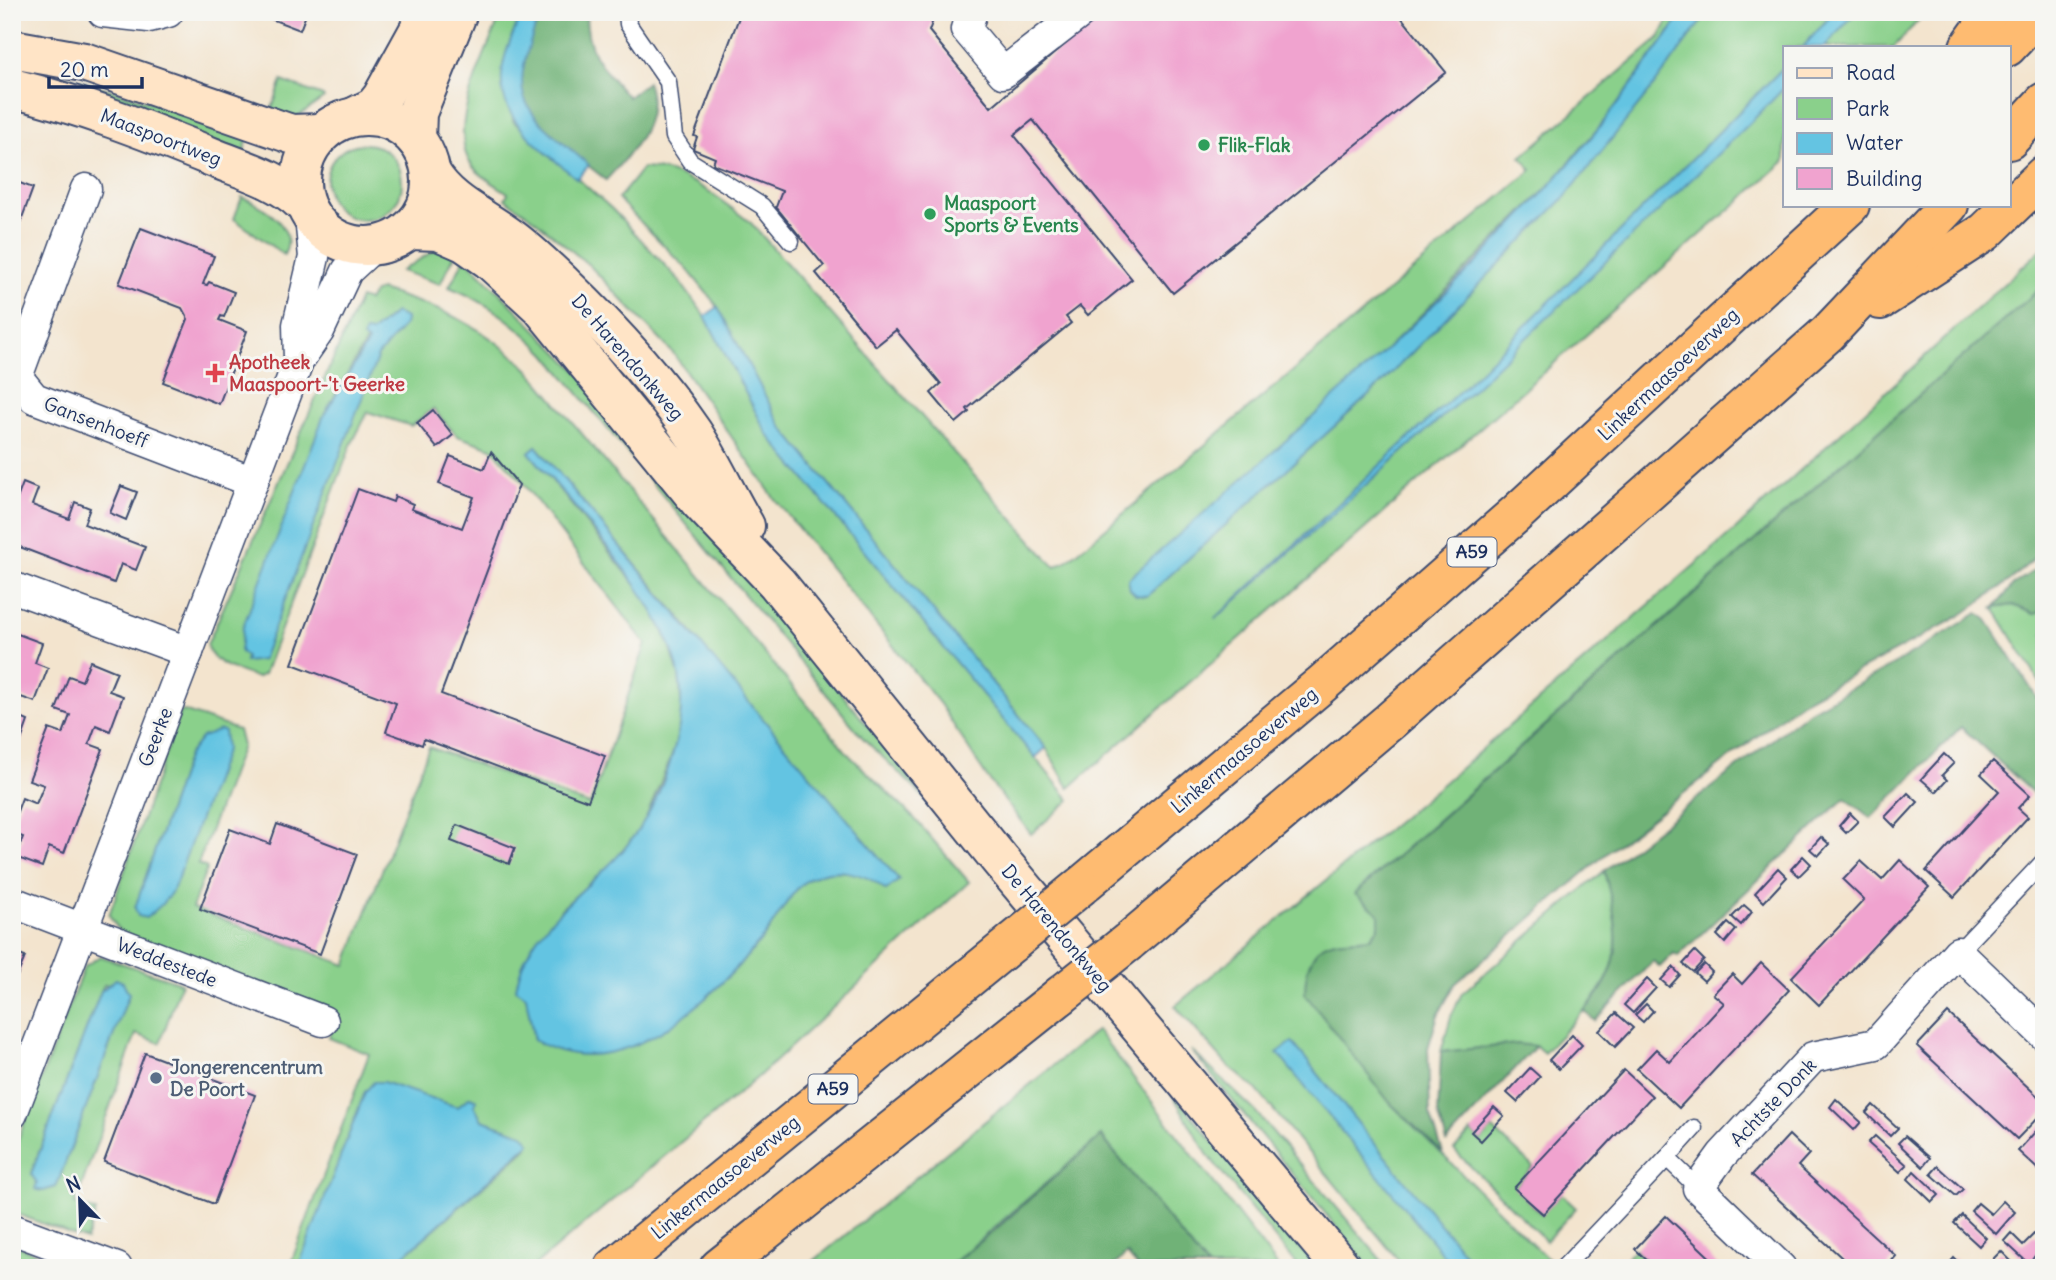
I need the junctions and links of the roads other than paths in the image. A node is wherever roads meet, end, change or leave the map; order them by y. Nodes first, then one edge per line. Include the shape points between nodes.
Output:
1 (103, 12) edge
2 (168, 12) edge
3 (429, 12) edge
4 (458, 12) edge
5 (627, 12) edge
6 (972, 12) edge
7 (1082, 12) edge
8 (1994, 12) edge
9 (2040, 12) edge
10 (1970, 46) edge
11 (2008, 46) edge
12 (12, 49) edge
13 (12, 88) edge
14 (2044, 102) edge
15 (356, 116) junction
16 (321, 132) junction
17 (416, 139) junction
18 (2010, 139) edge
19 (431, 173) junction
20 (2044, 175) edge
21 (86, 189) dead end
22 (1849, 206) edge
23 (1948, 206) edge
24 (307, 210) junction
25 (410, 230) junction
26 (790, 241) dead end
27 (374, 246) junction
28 (1828, 333) junction
29 (299, 360) junction
30 (253, 482) junction
31 (777, 583) junction
32 (12, 587) edge
33 (188, 652) junction
34 (2044, 861) edge
35 (12, 902) edge
36 (82, 930) junction
37 (1958, 952) junction
38 (323, 1021) dead end
39 (2044, 1035) edge
40 (12, 1114) edge
41 (1694, 1128) dead end
42 (1667, 1158) junction
43 (1698, 1188) junction
44 (12, 1229) edge
45 (117, 1268) edge
46 (614, 1268) edge
47 (719, 1268) edge
48 (1342, 1268) edge
49 (1563, 1268) edge
50 (1781, 1268) edge

1 - 2 street via 149,17
3 - 15 main road via 383,97
4 - 17 main road via 417,113
5 - 26 lane via 628,24 668,82 674,137 690,161 762,206
6 - 7 street via 967,29 1003,73
8 - 10 highway
9 - 11 highway
12 - 16 main road via 84,62 291,134
13 - 24 main road, Maaspoortweg via 141,128 275,182
14 - 18 highway
15 - 16 main road
15 - 17 main road via 390,120
16 - 24 main road via 302,163 300,184
17 - 19 main road
19 - 25 main road via 427,206
19 - 31 main road, De Harendonkweg via 440,189 509,236 547,269 645,373 693,434
20 - 28 highway via 1985,232
21 - 30 street, Gansenhoeff via 17,377 34,398
22 - 46 highway, Linkermaasoeverweg / A59, bridge via 1518,512 1323,683
23 - 28 highway
24 - 27 main road via 334,239 353,246
24 - 29 street, Geerke via 314,257 298,325
25 - 27 main road
25 - 31 main road, De Harendonkweg via 439,231 464,242 541,307 700,502
27 - 29 street, Geerke via 346,271 320,331
28 - 47 highway, bridge via 1390,721 1128,942
29 - 30 street, Geerke
30 - 33 street, Geerke
31 - 48 main road, De Harendonkweg via 1000,860
32 - 33 street
33 - 36 street, Geerke
34 - 37 lane
35 - 36 street, Weddestede
36 - 38 street, Weddestede
36 - 40 street, Geerke
37 - 39 street
37 - 43 street, Achtste Donk via 1876,1044 1813,1057 1722,1155
41 - 42 lane
42 - 43 lane
42 - 49 lane
43 - 50 street
44 - 45 street

